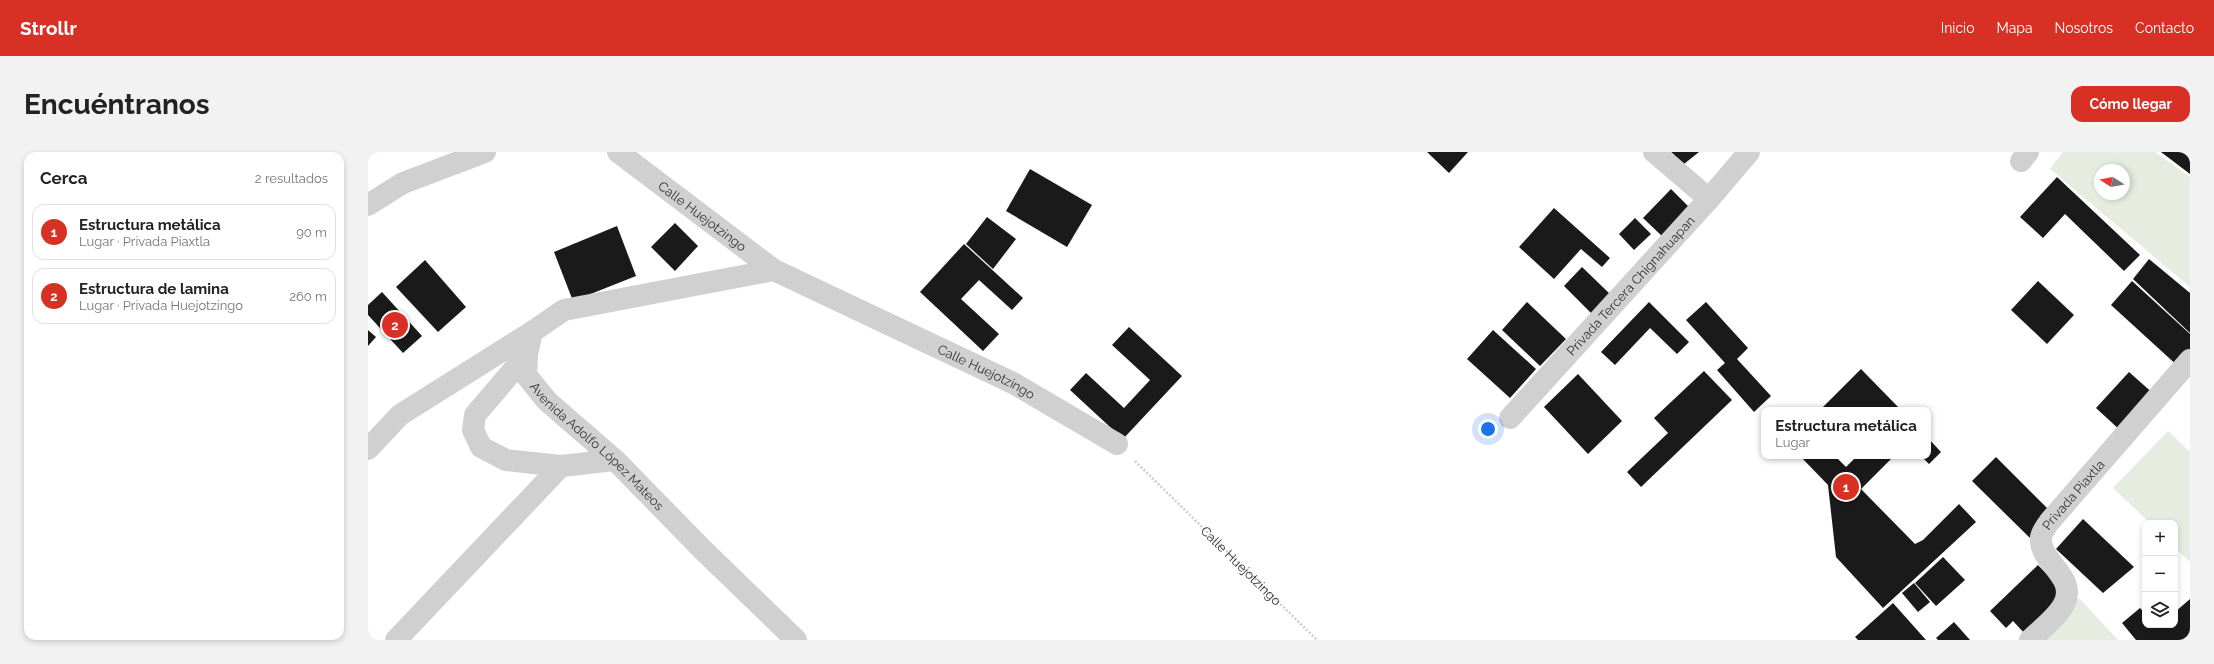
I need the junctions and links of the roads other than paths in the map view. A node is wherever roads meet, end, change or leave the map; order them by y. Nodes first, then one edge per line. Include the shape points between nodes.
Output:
1 (485, 152) edge
2 (618, 152) edge
3 (1654, 152) edge
4 (1749, 152) edge
5 (1709, 199) junction
6 (368, 205) edge
7 (774, 270) junction
8 (532, 332) junction
9 (527, 354) junction
10 (2190, 360) edge
11 (1510, 418) dead end
12 (1117, 444) road end
13 (368, 449) edge
14 (615, 460) junction
15 (561, 466) junction
16 (396, 640) edge
17 (796, 640) edge
18 (2030, 640) edge

1 - 6 street via 403,183
2 - 7 street, Calle Huejotzingo
3 - 5 street
4 - 5 street, Privada Tercera Chignahuapan
5 - 11 street, Privada Tercera Chignahuapan
7 - 8 street via 564,310
7 - 12 street, Calle Huejotzingo via 1013,383
8 - 9 street, Avenida Adolfo López Mateos
8 - 13 street via 400,415
9 - 14 street, Avenida Adolfo López Mateos via 526,375 547,401
9 - 15 street via 476,415 473,430 481,447 506,460
10 - 18 street, Privada Piaxtla via 2050,521 2041,535 2041,547 2066,582 2067,593 2064,603 2054,617
14 - 15 street
14 - 17 street, Avenida Adolfo López Mateos
15 - 16 street

